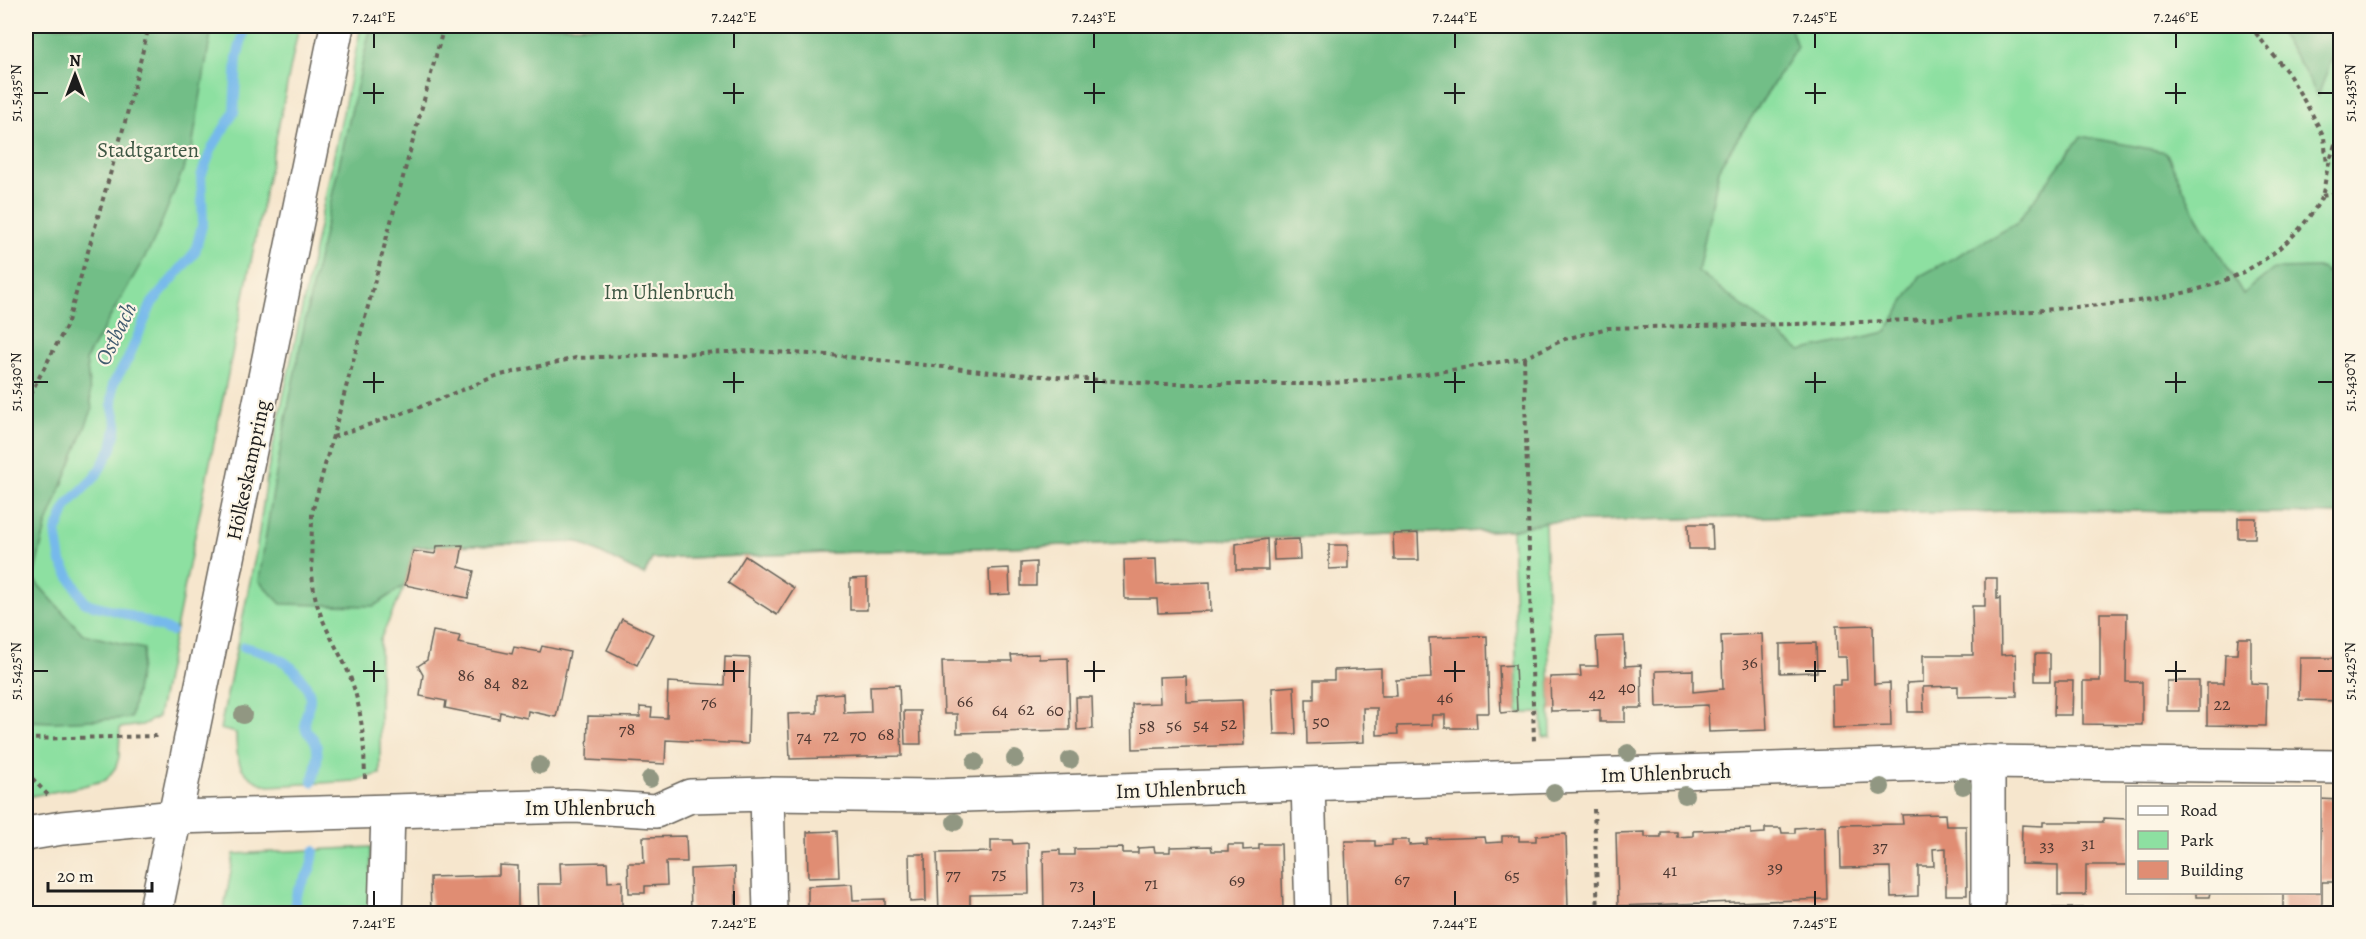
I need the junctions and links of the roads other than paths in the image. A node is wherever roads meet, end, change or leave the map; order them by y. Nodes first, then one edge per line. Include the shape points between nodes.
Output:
1 (338, 26) edge
2 (1988, 762) junction
3 (2340, 767) edge
4 (1308, 785) junction
5 (767, 794) junction
6 (377, 812) junction
7 (176, 817) junction
8 (26, 834) edge
9 (155, 914) edge
10 (385, 914) edge
11 (770, 914) edge
12 (1312, 914) edge
13 (1988, 914) edge

1 - 7 street, Hölkeskampring
2 - 3 street, Im Uhlenbruch
2 - 4 street, Im Uhlenbruch
2 - 13 street
4 - 5 street, Im Uhlenbruch via 933,796
4 - 12 street
5 - 6 street, Im Uhlenbruch via 690,796 656,811 575,806
5 - 11 street
6 - 7 street, Im Uhlenbruch
6 - 10 street
7 - 8 street, Im Uhlenbruch
7 - 9 street, Hölkeskampring

